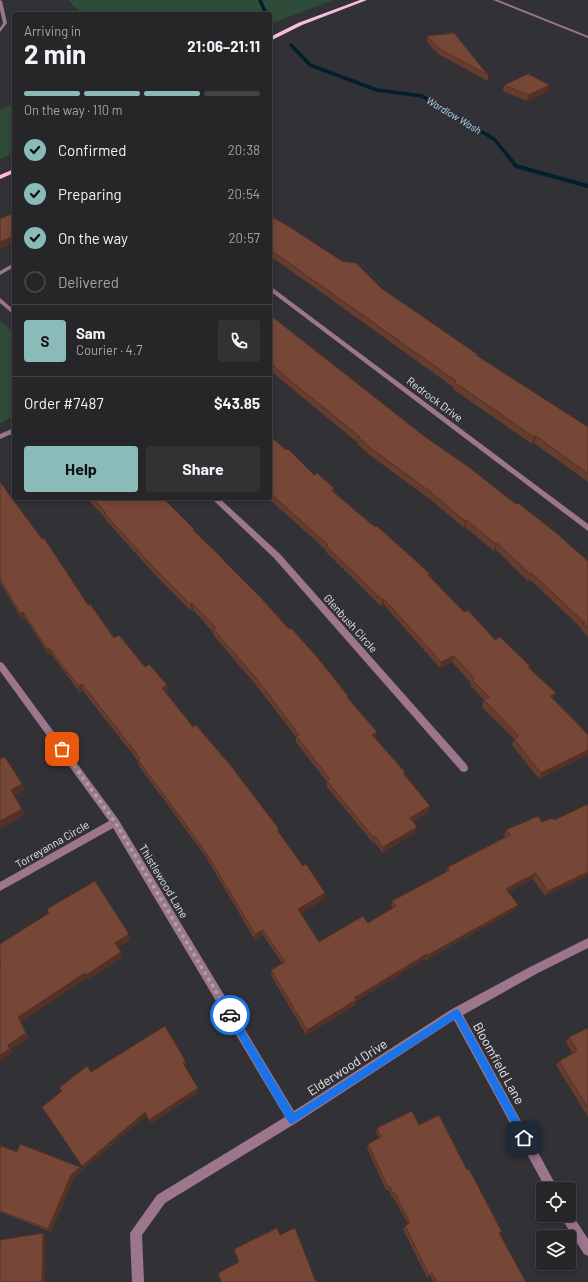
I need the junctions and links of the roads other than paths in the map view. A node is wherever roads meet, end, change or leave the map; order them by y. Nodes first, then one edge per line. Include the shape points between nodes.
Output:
1 (365, 0) edge
2 (495, 0) edge
3 (0, 1) edge
4 (0, 31) edge
5 (588, 37) edge
6 (272, 38) edge
7 (12, 172) edge
8 (0, 177) edge
9 (12, 266) edge
10 (0, 273) edge
11 (272, 290) edge
12 (0, 300) edge
13 (12, 311) edge
14 (12, 431) edge
15 (0, 437) edge
16 (217, 500) edge
17 (588, 528) edge
18 (0, 664) edge
19 (464, 768) dead end
20 (115, 822) junction
21 (0, 887) edge
22 (588, 943) edge
23 (456, 1013) junction
24 (292, 1119) junction
25 (548, 1182) edge
26 (570, 1222) edge
27 (588, 1250) edge
28 (138, 1282) edge

1 - 6 main road via 300,24
2 - 5 street
3 - 4 street via 5,23
7 - 8 main road
9 - 10 street
11 - 17 street, Redrock Drive
12 - 13 street
14 - 15 street
16 - 19 street, Glenbush Circle via 277,556
18 - 20 street, Thistlewood Lane
20 - 21 street, Torreyanna Circle
20 - 24 street, Thistlewood Lane
22 - 23 street, Elderwood Drive
23 - 24 street, Elderwood Drive
23 - 25 street, Bloomfield Lane
24 - 28 street, Elderwood Drive via 160,1199 136,1233
26 - 27 street

